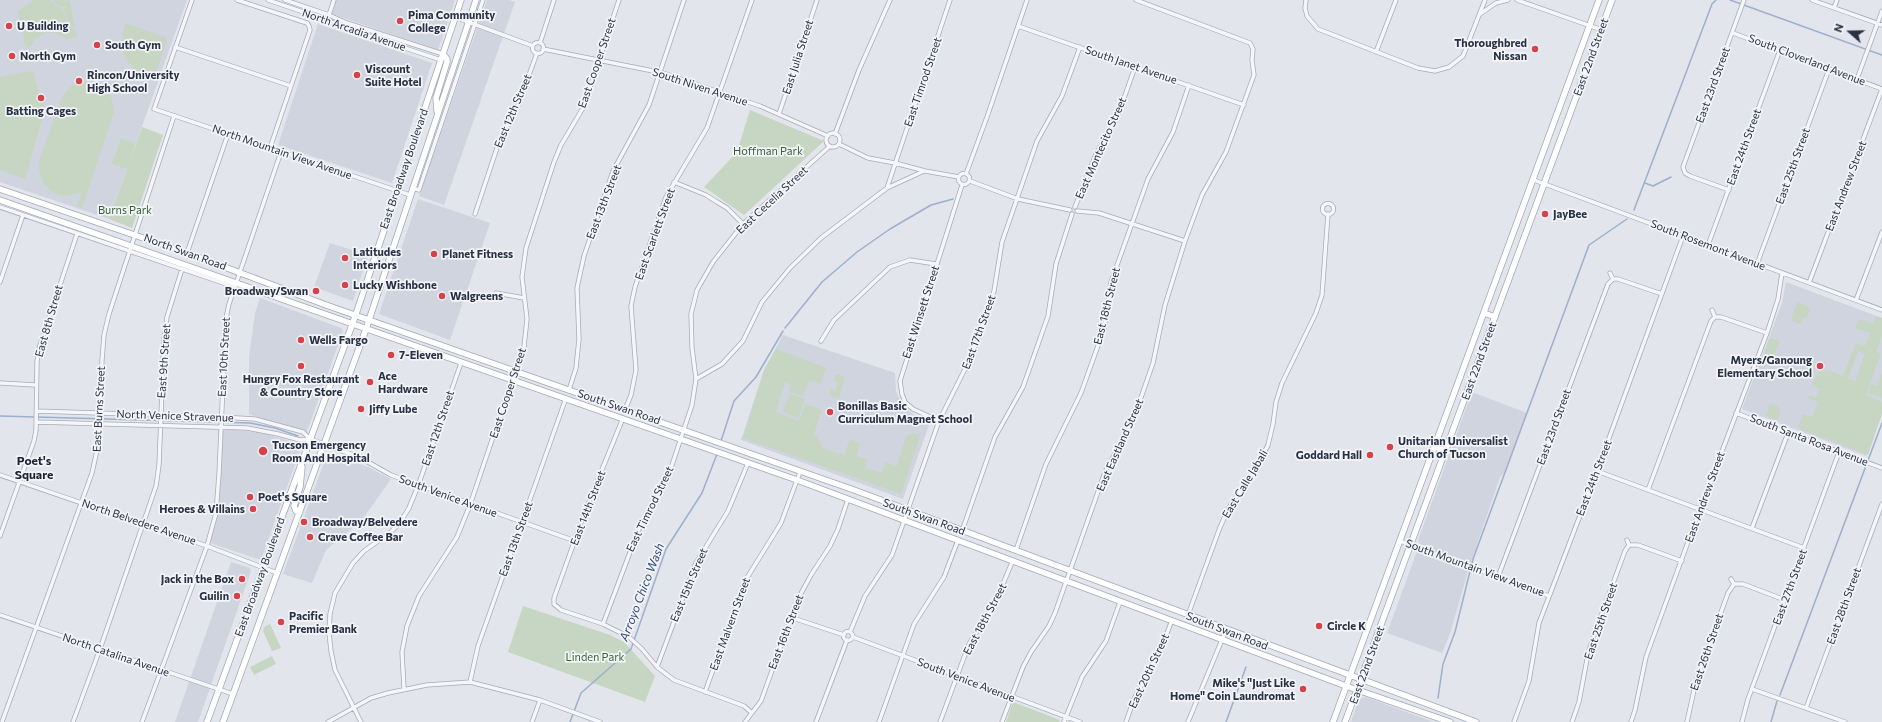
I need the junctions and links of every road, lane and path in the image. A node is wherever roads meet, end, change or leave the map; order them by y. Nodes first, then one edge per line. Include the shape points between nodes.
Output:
1 (192, 0) edge
2 (237, 0) edge
3 (268, 0) edge
4 (284, 0) edge
5 (334, 0) edge
6 (461, 0) edge
7 (476, 0) edge
8 (483, 0) edge
9 (554, 0) edge
10 (619, 0) edge
11 (684, 0) edge
12 (752, 0) edge
13 (817, 0) edge
14 (890, 0) edge
15 (950, 0) edge
16 (1027, 0) edge
17 (1136, 0) edge
18 (1306, 0) edge
19 (1396, 0) edge
20 (1485, 0) edge
21 (1508, 0) edge
22 (1517, 0) edge
23 (1599, 0) edge
24 (1612, 0) edge
25 (1744, 0) edge
26 (1812, 0) edge
27 (1837, 0) edge
28 (282, 5) junction
29 (1834, 8) junction
30 (1882, 11) edge
31 (329, 15) junction
32 (1479, 15) junction
33 (455, 17) junction
34 (327, 20) junction
35 (468, 22) junction
36 (1878, 23) junction
37 (475, 24) junction
38 (1882, 25) edge
39 (1018, 26) junction
40 (1590, 26) junction
41 (1602, 30) junction
42 (1733, 32) junction
43 (401, 41) junction
44 (540, 43) junction
45 (1257, 44) dead end
46 (399, 46) junction
47 (533, 46) junction
48 (175, 47) junction
49 (1080, 47) junction
50 (1253, 47) junction
51 (543, 49) junction
52 (1780, 50) junction
53 (1376, 52) junction
54 (537, 53) junction
55 (442, 57) junction
56 (599, 59) junction
57 (1136, 67) junction
58 (1829, 69) junction
59 (660, 72) junction
60 (1857, 79) junction
61 (1189, 85) junction
62 (291, 86) junction
63 (1882, 89) edge
64 (720, 93) junction
65 (1244, 105) junction
66 (779, 114) junction
67 (174, 116) junction
68 (437, 116) junction
69 (228, 134) junction
70 (835, 134) junction
71 (828, 136) junction
72 (839, 144) junction
73 (830, 146) junction
74 (270, 148) junction
75 (281, 152) junction
76 (895, 163) junction
77 (1683, 170) junction
78 (925, 171) junction
79 (1678, 173) dead end
80 (966, 174) junction
81 (959, 177) junction
82 (1534, 180) junction
83 (970, 181) junction
84 (674, 182) junction
85 (1545, 184) junction
86 (962, 185) junction
87 (412, 188) junction
88 (887, 188) junction
89 (0, 189) edge
90 (1729, 190) junction
91 (397, 191) junction
92 (410, 195) junction
93 (1018, 199) junction
94 (0, 200) edge
95 (0, 207) edge
96 (1075, 207) junction
97 (1070, 210) junction
98 (1077, 211) junction
99 (475, 214) dead end
100 (1072, 214) junction
101 (1328, 214) dead end
102 (23, 215) junction
103 (1132, 223) junction
104 (743, 224) junction
105 (1882, 232) edge
106 (77, 234) junction
107 (135, 234) junction
108 (1683, 236) junction
109 (1185, 241) junction
110 (131, 245) junction
111 (1708, 245) junction
112 (129, 252) junction
113 (187, 253) junction
114 (936, 264) junction
115 (1757, 264) junction
116 (182, 269) junction
117 (240, 272) junction
118 (1610, 273) dead end
119 (1782, 273) junction
120 (1612, 278) junction
121 (0, 282) edge
122 (1809, 283) junction
123 (235, 285) junction
124 (496, 293) dead end
125 (1662, 294) junction
126 (524, 298) junction
127 (1856, 300) junction
128 (1712, 310) dead end
129 (1882, 310) edge
130 (1484, 313) junction
131 (356, 314) junction
132 (1715, 316) junction
133 (1495, 317) junction
134 (369, 319) junction
135 (352, 324) junction
136 (366, 329) junction
137 (1767, 333) junction
138 (821, 341) dead end
139 (461, 363) junction
140 (515, 372) junction
141 (696, 379) junction
142 (512, 380) junction
143 (0, 383) edge
144 (36, 385) junction
145 (569, 390) junction
146 (566, 398) junction
147 (625, 410) junction
148 (36, 411) junction
149 (100, 413) junction
150 (1736, 413) junction
151 (161, 415) junction
152 (221, 417) junction
153 (623, 418) junction
154 (939, 421) junction
155 (36, 422) junction
156 (99, 425) junction
157 (161, 426) junction
158 (221, 428) junction
159 (685, 430) junction
160 (1788, 433) junction
161 (310, 439) junction
162 (681, 440) junction
163 (324, 444) junction
164 (1435, 447) junction
165 (1446, 451) junction
166 (1839, 452) junction
167 (303, 459) junction
168 (748, 463) junction
169 (1882, 468) edge
170 (1597, 471) junction
171 (800, 472) junction
172 (0, 475) edge
173 (798, 480) junction
174 (20, 481) junction
175 (418, 486) junction
176 (1648, 490) junction
177 (848, 499) junction
178 (83, 502) junction
179 (1882, 504) edge
180 (470, 505) junction
181 (1700, 509) junction
182 (907, 511) junction
183 (299, 513) junction
184 (905, 519) junction
185 (522, 522) junction
186 (143, 525) junction
187 (1752, 528) junction
188 (962, 531) junction
189 (0, 536) edge
190 (958, 540) junction
191 (1627, 540) dead end
192 (575, 541) junction
193 (1400, 541) junction
194 (1412, 545) junction
195 (1629, 545) junction
196 (207, 546) junction
197 (1804, 548) junction
198 (1016, 550) junction
199 (1013, 560) junction
200 (1682, 561) junction
201 (264, 566) junction
202 (1070, 572) junction
203 (277, 573) junction
204 (1498, 577) junction
205 (1731, 579) dead end
206 (1067, 580) junction
207 (1734, 584) junction
208 (1549, 596) junction
209 (1785, 600) junction
210 (1120, 602) junction
211 (0, 615) edge
212 (1188, 616) junction
213 (790, 617) junction
214 (1172, 620) junction
215 (603, 624) junction
216 (37, 628) junction
217 (1226, 630) junction
218 (850, 632) junction
219 (844, 635) junction
220 (852, 638) junction
221 (1222, 639) junction
222 (847, 640) junction
223 (100, 649) junction
224 (903, 656) junction
225 (657, 667) junction
226 (161, 670) junction
227 (957, 676) junction
228 (1350, 676) junction
229 (1361, 680) junction
230 (470, 682) junction
231 (1346, 686) junction
232 (219, 689) junction
233 (404, 689) junction
234 (1752, 689) junction
235 (1357, 690) junction
236 (705, 692) junction
237 (233, 694) junction
238 (1012, 697) junction
239 (540, 700) junction
240 (353, 707) junction
241 (1806, 708) junction
242 (752, 713) junction
243 (1066, 717) junction
244 (1473, 721) edge
245 (2, 722) edge
246 (73, 722) edge
247 (142, 722) edge
248 (207, 722) edge
249 (223, 722) edge
250 (328, 722) edge
251 (361, 722) edge
252 (532, 722) edge
253 (600, 722) edge
254 (745, 722) edge
255 (816, 722) edge
256 (878, 722) edge
257 (940, 722) edge
258 (1002, 722) edge
259 (1064, 722) edge
260 (1080, 722) edge
261 (1126, 722) edge
262 (1188, 722) edge
263 (1333, 722) edge
264 (1345, 722) edge
265 (1450, 722) edge
266 (1514, 722) edge
267 (1572, 722) edge
268 (1631, 722) edge
269 (1687, 722) edge
270 (1742, 722) edge
271 (1845, 722) edge

1 - 48 street
2 - 62 street via 307,23 309,26 310,30
3 - 28 street, North Arcadia Avenue
4 - 28 street
4 - 31 street, North Arcadia Avenue
5 - 31 street
6 - 33 main road, East Broadway Boulevard
7 - 35 main road, East Broadway Boulevard
8 - 37 street, East Broadway Boulevard
9 - 44 street
10 - 56 street, East Cooper Street
11 - 59 street, East 13th Street
12 - 64 street, East Scarlett Street
13 - 66 street, East Julia Street
14 - 70 street via 859,70
15 - 76 street, East Timrod Street
16 - 39 street
17 - 50 street via 1246,41
18 - 53 street via 1307,16 1318,29
19 - 53 street
20 - 32 street
21 - 32 street via 1496,3
22 - 40 street
23 - 40 main road, East 22nd Street
24 - 41 main road, East 22nd Street
25 - 42 street, East 23rd Street
26 - 29 street
27 - 29 street
28 - 34 street, North Arcadia Avenue
29 - 36 street
30 - 36 street
31 - 34 street
31 - 43 street, North Arcadia Avenue
32 - 53 street via 1463,56 1449,67 1435,71 1418,68
33 - 35 street
33 - 55 main road, East Broadway Boulevard
34 - 46 street, North Arcadia Avenue
35 - 37 street
35 - 68 main road, East Broadway Boulevard
36 - 38 street
36 - 60 street
37 - 47 street
37 - 87 street, East Broadway Boulevard via 419,190
39 - 49 street, South Janet Avenue
39 - 80 street
40 - 41 street
40 - 82 main road, East 22nd Street
41 - 85 main road, East 22nd Street
42 - 52 street, South Cloverland Avenue
42 - 77 street, East 23rd Street
43 - 46 street
43 - 55 street, North Arcadia Avenue
44 - 47 street
44 - 51 street
45 - 50 street
46 - 55 street, North Arcadia Avenue
47 - 54 street
48 - 62 street
48 - 67 street, North Mountain View Avenue via 154,109
49 - 57 street, South Janet Avenue
49 - 93 street, East 17th Street via 1062,96 1037,141
50 - 65 street, East Eastland Street via 1254,75
51 - 54 street
51 - 56 street, South Niven Avenue
52 - 58 street, South Cloverland Avenue
52 - 90 street, East 24th Street
54 - 99 street, East 12th Street via 517,108 498,145
55 - 68 main road via 447,59 447,62 436,98
55 - 91 main road, East Broadway Boulevard
56 - 59 street, South Niven Avenue
56 - 126 street, East Cooper Street via 582,108 554,162 526,248 522,277
57 - 61 street, South Janet Avenue
57 - 96 street, East Montecito Street via 1117,118 1096,154
58 - 60 street, South Cloverland Avenue
58 - 115 street, East 25th Street
59 - 64 street, South Niven Avenue
59 - 145 street, East 13th Street via 649,105 611,177 584,256 577,288 579,339 576,368
60 - 63 street, South Cloverland Avenue
61 - 65 street, South Janet Avenue
61 - 103 street, East 18th Street via 1173,132 1148,179
62 - 74 street
63 - 122 street, East Andrew Street
64 - 66 street, South Niven Avenue
64 - 84 street, East Scarlett Street via 707,128
65 - 109 street, East Eastland Street via 1226,152 1202,195
66 - 71 street, South Niven Avenue
67 - 69 street, North Mountain View Avenue
67 - 107 street, East Burns Street
68 - 87 main road, East Broadway Boulevard
69 - 74 street, North Mountain View Avenue
69 - 113 street
70 - 71 street
70 - 72 street via 840,139
71 - 73 street via 827,142
72 - 73 street via 835,147
72 - 76 street via 868,158
73 - 104 street, East Cecelia Street
74 - 75 street, North Mountain View Avenue
75 - 91 street, North Mountain View Avenue
75 - 117 street, East 10th Street
76 - 78 street
76 - 88 street, East Timrod Street
77 - 79 street
77 - 90 street via 1690,176
78 - 81 street
78 - 88 street
80 - 81 street
80 - 83 street
81 - 86 street
82 - 85 street, South Rosemont Avenue
82 - 130 main road, East 22nd Street
83 - 86 street
83 - 93 street
84 - 104 street via 711,198 727,208
84 - 147 street, East Scarlett Street via 666,197 635,287 631,306 636,370
85 - 108 street, South Rosemont Avenue
85 - 133 main road, East 22nd Street
86 - 114 street, East Winsett Street
87 - 92 main road, East Broadway Boulevard
88 - 141 street via 821,238 790,268 762,302 743,341 722,364
89 - 107 main road, North Swan Road
90 - 111 street, East 24th Street
91 - 92 street, North Mountain View Avenue
91 - 131 main road, East Broadway Boulevard
92 - 134 main road, East Broadway Boulevard
93 - 97 street
93 - 154 street, East 17th Street via 1002,242 994,291 972,355
94 - 110 main road, North Swan Road
95 - 102 street, North Swan Road
96 - 97 street
96 - 98 street
97 - 100 street
98 - 100 street
98 - 103 street via 1099,213
100 - 188 street via 1056,264 1048,316 1024,386 995,437
101 - 212 street, East Calle Jabali via 1322,295 1316,313 1282,383 1268,445 1254,472 1228,510
102 - 106 street, North Swan Road
102 - 121 street
103 - 109 street
103 - 198 street, East 18th Street via 1111,282 1104,329 1081,393 1046,464
104 - 141 street, East Cecelia Street via 713,262 697,290 691,314
105 - 127 street
106 - 112 street, North Swan Road
106 - 144 street, East 8th Street via 45,324 37,361
107 - 110 street, East Burns Street
107 - 113 main road, North Swan Road
108 - 111 street, South Rosemont Avenue
108 - 125 street, East 24th Street
109 - 202 street, East Eastland Street via 1165,305 1153,363 1128,430 1105,472
110 - 112 street, East Burns Street
110 - 123 main road, North Swan Road
111 - 115 street, South Rosemont Avenue
112 - 116 street, North Swan Road
112 - 149 street, East Burns Street via 110,308 104,335
113 - 117 main road, North Swan Road
114 - 138 street via 910,260 890,268 834,320
114 - 154 street, East Winsett Street via 900,381 905,402 913,409
115 - 119 street, South Rosemont Avenue
116 - 123 street, North Swan Road
116 - 151 street, East 9th Street via 167,317
117 - 123 street, East 10th Street
117 - 131 main road, North Swan Road
118 - 120 street
119 - 122 street, South Rosemont Avenue
119 - 137 street, East Andrew Street via 1778,298
120 - 125 street
120 - 204 street, East 23rd Street
122 - 127 street, South Rosemont Avenue
123 - 135 main road, North Swan Road
123 - 152 street, East 10th Street via 224,331
124 - 126 street
125 - 170 street, East 24th Street
126 - 140 street, East Cooper Street via 527,319 524,347
127 - 129 street, South Rosemont Avenue
128 - 132 street
130 - 133 main road
130 - 164 main road, East 22nd Street
131 - 134 main road, North Swan Road
131 - 135 main road, East Broadway Boulevard
132 - 137 street
132 - 176 street
133 - 165 main road, East 22nd Street
134 - 136 main road, East Broadway Boulevard
134 - 140 main road, South Swan Road
135 - 136 main road, North Swan Road
135 - 161 main road, East Broadway Boulevard
136 - 139 main road, South Swan Road
136 - 163 main road, East Broadway Boulevard
137 - 150 street, East Andrew Street
139 - 142 main road, South Swan Road
139 - 175 street, East 12th Street
140 - 142 street, East Cooper Street
140 - 145 main road, South Swan Road
141 - 159 street, East Cecelia Street
142 - 146 main road, South Swan Road
142 - 180 street, East Cooper Street
143 - 144 street
144 - 148 street, East 8th Street
145 - 147 main road, South Swan Road
146 - 153 main road, South Swan Road
146 - 185 street, East 13th Street
147 - 159 main road, South Swan Road
148 - 149 street, North Venice Stravenue
148 - 155 street, East 8th Street
149 - 151 street, North Venice Stravenue
149 - 156 street, East Burns Street
150 - 160 street, South Santa Rosa Avenue
150 - 181 street, East Andrew Street
151 - 152 street, North Venice Stravenue
151 - 157 street, East 9th Street
152 - 158 street, East 10th Street
152 - 161 street, North Venice Stravenue via 255,419 285,426 303,432
153 - 162 main road, South Swan Road
153 - 192 street, East 14th Street
154 - 182 street, East 17th Street
155 - 156 street, North Venice Stravenue
155 - 174 street, East 8th Street via 34,441
156 - 157 street, North Venice Stravenue
156 - 178 street, East Burns Street via 96,457
157 - 158 street, North Venice Stravenue
157 - 186 street, East 9th Street via 156,486
158 - 161 street, North Venice Stravenue via 259,429 300,440
158 - 196 street, East 10th Street via 217,504
159 - 162 street, East Cecelia Street
159 - 171 main road, South Swan Road
160 - 166 street, South Santa Rosa Avenue
160 - 187 street
161 - 163 street, North Venice Stravenue
161 - 167 main road, East Broadway Boulevard
162 - 168 main road, South Swan Road
162 - 215 street, East Timrod Street via 668,477 633,542
163 - 175 street, South Venice Avenue via 359,457 391,475
163 - 183 main road, East Broadway Boulevard
164 - 165 main road
164 - 193 main road, East 22nd Street
165 - 194 main road, East 22nd Street
166 - 169 street, South Santa Rosa Avenue
166 - 197 street, East 27th Street
167 - 183 main road via 300,487 294,506
167 - 201 main road, East Broadway Boulevard
168 - 173 main road, South Swan Road
168 - 225 street, East 15th Street via 728,511 696,563
170 - 176 street
170 - 208 street, East 24th Street
171 - 173 street, East Malvern Street
171 - 182 main road, South Swan Road
172 - 174 street, North Belvedere Avenue
173 - 177 main road, South Swan Road
173 - 236 street, East Malvern Street via 781,524 745,581
174 - 178 street, North Belvedere Avenue
174 - 189 street, East 8th Street
175 - 180 street, South Venice Avenue
175 - 240 street, East 12th Street via 401,521 391,532 364,551 353,563 335,593 329,633 336,670
176 - 181 street
177 - 184 main road, South Swan Road
177 - 213 street, East 16th Street via 830,546 806,583
178 - 186 street, North Belvedere Avenue
178 - 216 street, East Burns Street
179 - 241 street, East 28th Street
180 - 185 street, South Venice Avenue
180 - 233 street, East Cooper Street via 457,537 428,580 411,613 402,652
181 - 187 street
181 - 200 street, East Andrew Street
182 - 184 street, East 17th Street
182 - 188 main road, South Swan Road
183 - 203 main road, East Broadway Boulevard
184 - 190 main road, South Swan Road
184 - 218 street, East 17th Street via 892,555 865,596
185 - 192 street, South Venice Avenue
185 - 230 street, East 13th Street via 478,646
186 - 196 street, North Belvedere Avenue
186 - 223 street, East 9th Street
187 - 197 street
188 - 198 main road, South Swan Road
190 - 199 main road, South Swan Road
190 - 224 street via 944,577 914,624
191 - 195 street
192 - 215 street, East 14th Street via 553,601 556,608
193 - 194 street, South Mountain View Avenue
193 - 228 main road, East 22nd Street
194 - 204 street, South Mountain View Avenue
194 - 229 main road, East 22nd Street
195 - 200 street via 1638,545
195 - 267 street, East 25th Street via 1594,635
196 - 201 street, North Belvedere Avenue
196 - 226 street, East 10th Street
197 - 209 street, East 27th Street
198 - 202 main road, South Swan Road
199 - 206 main road, South Swan Road
199 - 227 street, East 18th Street via 995,604 969,644
200 - 268 street, East Andrew Street via 1646,656
201 - 203 street, North Belvedere Avenue
201 - 232 main road, East Broadway Boulevard
202 - 206 street, East Eastland Street
202 - 212 main road, South Swan Road
203 - 237 main road, East Broadway Boulevard
204 - 208 street, South Mountain View Avenue
205 - 207 street
206 - 210 main road, South Swan Road
206 - 238 street, East Eastland Street via 1049,626 1025,662
207 - 209 street via 1743,584
207 - 269 street, East 26th Street via 1728,593 1696,681
208 - 266 street, East 24th Street via 1535,640 1529,681
209 - 234 street, East 27th Street
210 - 214 main road, South Swan Road
210 - 243 street via 1106,641 1082,677
211 - 216 street, North Catalina Avenue
212 - 217 main road, South Swan Road
213 - 219 street
213 - 242 street, East 16th Street via 763,696
214 - 221 main road, South Swan Road
214 - 261 street, East 20th Street via 1160,652 1134,699
215 - 225 street via 629,637
216 - 223 street, North Catalina Avenue
216 - 245 street, East Burns Street
217 - 221 street
217 - 228 main road, South Swan Road
218 - 219 street
218 - 220 street
219 - 222 street
220 - 222 street
220 - 224 street, South Venice Avenue
221 - 231 main road, South Swan Road
221 - 262 street
222 - 255 street
223 - 226 street, North Catalina Avenue
223 - 246 street, East 9th Street
224 - 227 street, South Venice Avenue
224 - 256 street
225 - 236 street via 674,680
226 - 232 street, North Catalina Avenue
226 - 247 street, East 10th Street
227 - 238 street, South Venice Avenue
227 - 257 street, East 18th Street
228 - 229 main road, South Swan Road
228 - 231 main road, East 22nd Street
229 - 235 main road, East 22nd Street
229 - 244 main road, South Swan Road
230 - 233 street
230 - 239 street
231 - 235 main road, South Swan Road
231 - 263 main road, East 22nd Street
232 - 237 street, North Catalina Avenue
232 - 248 main road, East Broadway Boulevard
233 - 240 street via 371,698
234 - 241 street
234 - 270 street, East 27th Street
235 - 264 main road, East 22nd Street
235 - 265 main road, South Swan Road
236 - 242 street via 744,706
237 - 249 main road, East Broadway Boulevard
238 - 243 street, South Venice Avenue
238 - 258 street, East Eastland Street
239 - 252 street
239 - 253 street
240 - 250 street
240 - 251 street, East 12th Street
241 - 271 street
242 - 254 street, East 16th Street
243 - 259 street
243 - 260 street, South Venice Avenue

